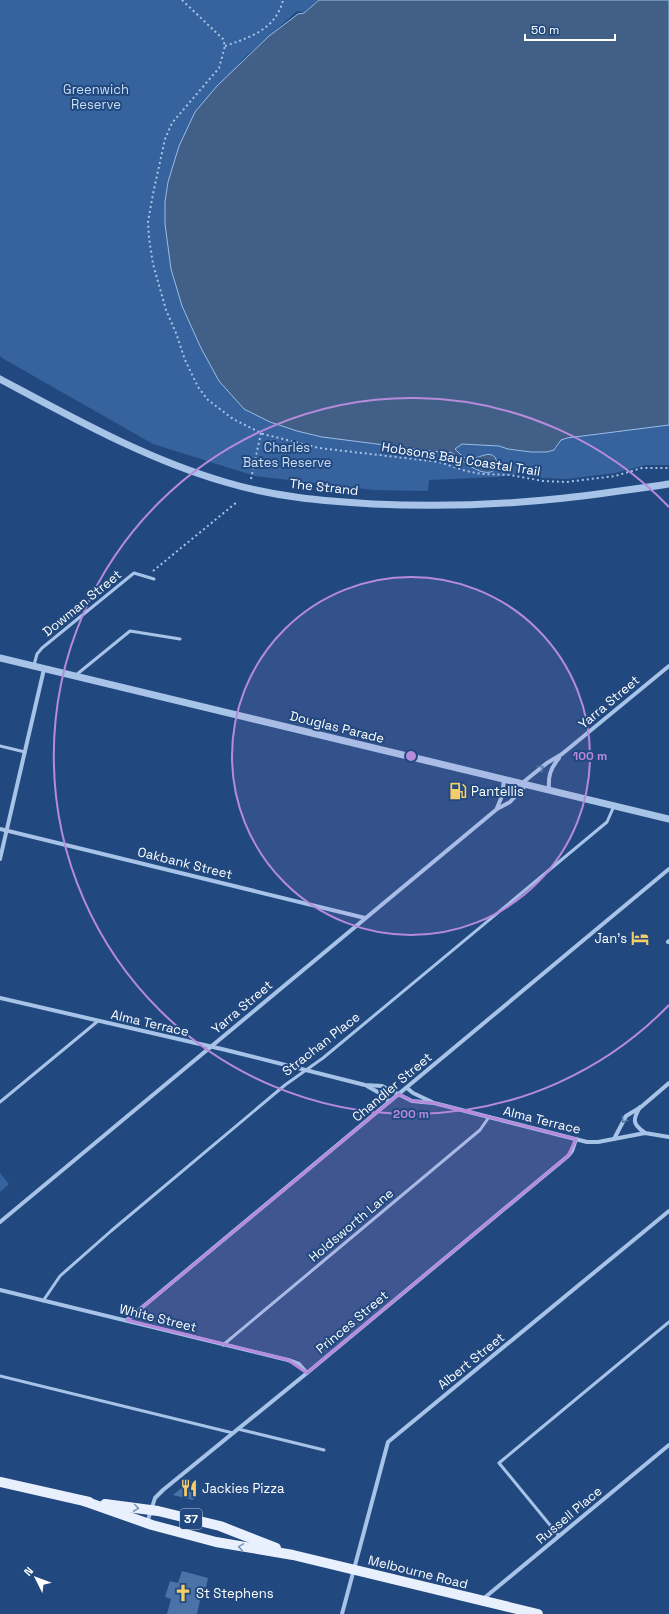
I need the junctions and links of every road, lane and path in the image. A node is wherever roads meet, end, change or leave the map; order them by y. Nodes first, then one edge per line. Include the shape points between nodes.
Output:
1 (182, 0) edge
2 (283, 0) edge
3 (225, 46) junction
4 (0, 379) edge
5 (262, 433) junction
6 (669, 468) edge
7 (251, 479) dead end
8 (669, 484) edge
9 (237, 502) dead end
10 (146, 577) junction
11 (154, 579) dead end
12 (180, 639) dead end
13 (0, 658) edge
14 (33, 666) junction
15 (669, 666) edge
16 (44, 669) junction
17 (75, 676) junction
18 (0, 746) edge
19 (25, 752) junction
20 (562, 754) junction
21 (504, 780) junction
22 (524, 784) junction
23 (549, 791) junction
24 (614, 806) junction
25 (497, 809) junction
26 (669, 820) edge
27 (0, 829) edge
28 (7, 831) junction
29 (0, 859) edge
30 (669, 869) edge
31 (365, 918) junction
32 (0, 998) edge
33 (98, 1021) junction
34 (210, 1047) junction
35 (306, 1070) junction
36 (669, 1083) edge
37 (365, 1085) junction
38 (407, 1088) junction
39 (399, 1094) junction
40 (0, 1102) edge
41 (389, 1102) junction
42 (434, 1103) junction
43 (641, 1107) junction
44 (489, 1117) junction
45 (646, 1133) junction
46 (669, 1137) edge
47 (576, 1139) junction
48 (614, 1139) junction
49 (669, 1211) edge
50 (0, 1222) edge
51 (0, 1290) edge
52 (43, 1301) junction
53 (126, 1320) junction
54 (669, 1322) edge
55 (223, 1345) junction
56 (307, 1373) junction
57 (0, 1376) edge
58 (238, 1429) junction
59 (233, 1433) junction
60 (669, 1445) edge
61 (324, 1450) dead end
62 (0, 1482) edge
63 (84, 1501) junction
64 (151, 1510) junction
65 (147, 1523) junction
66 (559, 1536) junction
67 (293, 1555) junction
68 (353, 1570) junction
69 (481, 1601) junction
70 (342, 1614) edge
71 (538, 1614) edge

1 - 3 path via 223,39
2 - 3 path via 280,11 268,26 252,37
3 - 5 path, Hobsons Bay Coastal Trail via 219,68 172,123 165,139 148,222 149,238 164,303 198,387 208,400 233,418
4 - 8 street, The Strand via 135,448 176,466 225,482 300,499 448,506 564,498
5 - 6 path, Hobsons Bay Coastal Trail via 319,448 428,460 474,473 510,475 543,481 566,482 615,476 642,468
5 - 7 path
9 - 10 path
10 - 11 lane, Dowman Street
10 - 14 lane, Dowman Street via 134,573 42,648
12 - 17 lane via 130,631
13 - 14 street, Douglas Parade
14 - 16 street, Douglas Parade
15 - 20 street, Yarra Street
16 - 17 street, Douglas Parade
16 - 19 street
17 - 21 street, Douglas Parade
18 - 19 lane
19 - 28 street
22 -> 20 street, Yarra Street
20 - 23 street, Yarra Street via 550,771
21 - 22 street, Douglas Parade
21 - 25 street
22 - 23 street, Douglas Parade
22 - 25 street, Yarra Street via 510,802
23 - 24 street, Douglas Parade
24 - 26 street, Douglas Parade
24 - 35 lane, Strachan Place via 607,822
25 - 31 street, Yarra Street
27 - 28 street, Oakbank Street
28 - 29 street
28 - 31 street, Oakbank Street
30 - 38 street, Chandler Street
31 - 34 street, Yarra Street
32 - 33 street, Alma Terrace
33 - 34 street, Alma Terrace
33 - 40 lane
34 - 35 street, Alma Terrace
34 - 50 street, Yarra Street
35 - 37 street, Alma Terrace
35 - 52 lane, Strachan Place via 249,1115 60,1276
36 - 43 street
37 - 39 street, Alma Terrace via 382,1086
37 - 41 street, Alma Terrace via 383,1095
38 - 39 street, Chandler Street
38 - 42 street, Alma Terrace
39 - 41 street, Chandler Street
39 - 42 street, Alma Terrace via 412,1101
41 - 53 street, Chandler Street
42 - 44 street, Alma Terrace
43 - 45 street via 634,1121
43 -> 48 street via 625,1118
44 - 47 street, Alma Terrace
44 - 55 lane, Holdsworth Lane via 480,1130
45 - 46 street
45 - 48 street, Alma Terrace
47 - 48 street, Alma Terrace via 595,1142
47 - 56 street, Princes Street via 568,1156
49 - 68 street, Albert Street via 388,1442
51 - 52 street, White Street
52 - 53 street, White Street
53 - 55 street, White Street
54 - 66 lane via 499,1463
55 - 56 street, White Street via 288,1360 299,1364
56 - 58 street, Princes Street
57 - 59 lane
58 - 59 street, Princes Street
58 - 61 lane
59 - 64 street, Princes Street via 157,1495
60 - 66 street, Russell Place
62 - 63 main road, Melbourne Road / 37
63 -> 64 main road, Melbourne Road / 37
63 - 65 main road, Melbourne Road / 37
64 - 65 street, Princes Street
64 - 67 main road, Melbourne Road / 37 via 225,1528
67 -> 65 main road, Melbourne Road / 37 via 225,1544
66 - 69 street, Russell Place
67 - 68 main road, Melbourne Road / 37
68 - 69 main road, Melbourne Road / 37
68 - 70 street, Albert Street
69 - 71 main road, Melbourne Road / 37

